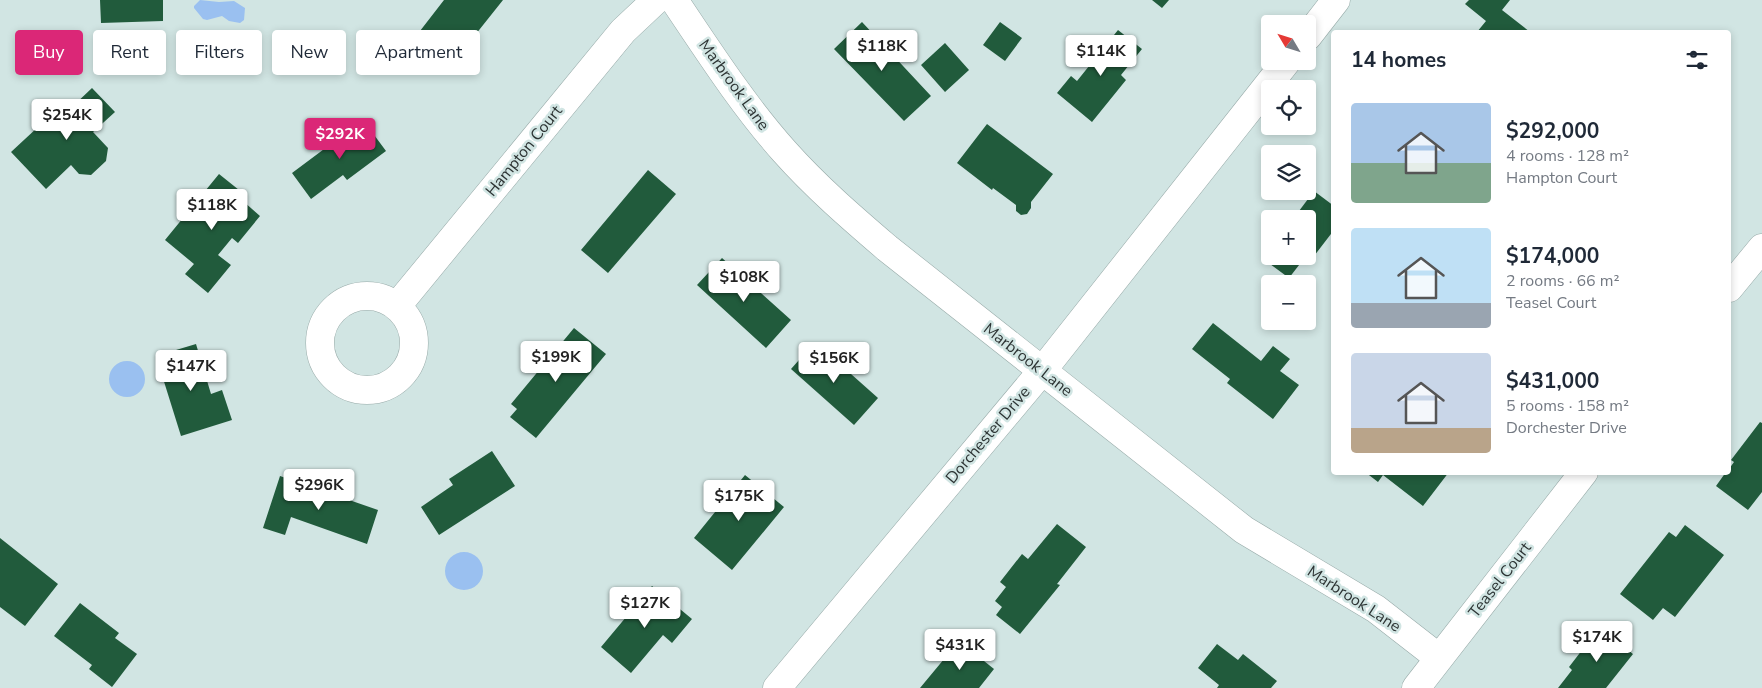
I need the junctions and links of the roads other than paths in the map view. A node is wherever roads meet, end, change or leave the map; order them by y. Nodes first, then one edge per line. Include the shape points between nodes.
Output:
1 (656, 0) edge
2 (674, 0) edge
3 (1336, 0) edge
4 (1316, 26) edge
5 (1280, 70) edge
6 (1762, 248) edge
7 (1731, 286) edge
8 (397, 306) dead end
9 (1042, 370) junction
10 (1582, 475) edge
11 (1439, 658) junction
12 (777, 688) edge
13 (1416, 688) edge

1 - 8 street, Hampton Court via 618,37
2 - 9 street, Marbrook Lane via 740,97 784,151 834,202
3 - 4 street
5 - 9 street, Dorchester Drive
6 - 7 street
9 - 11 street, Marbrook Lane via 1244,530 1376,609
9 - 12 street, Dorchester Drive
10 - 11 street, Teasel Court
11 - 13 street, Teasel Court

